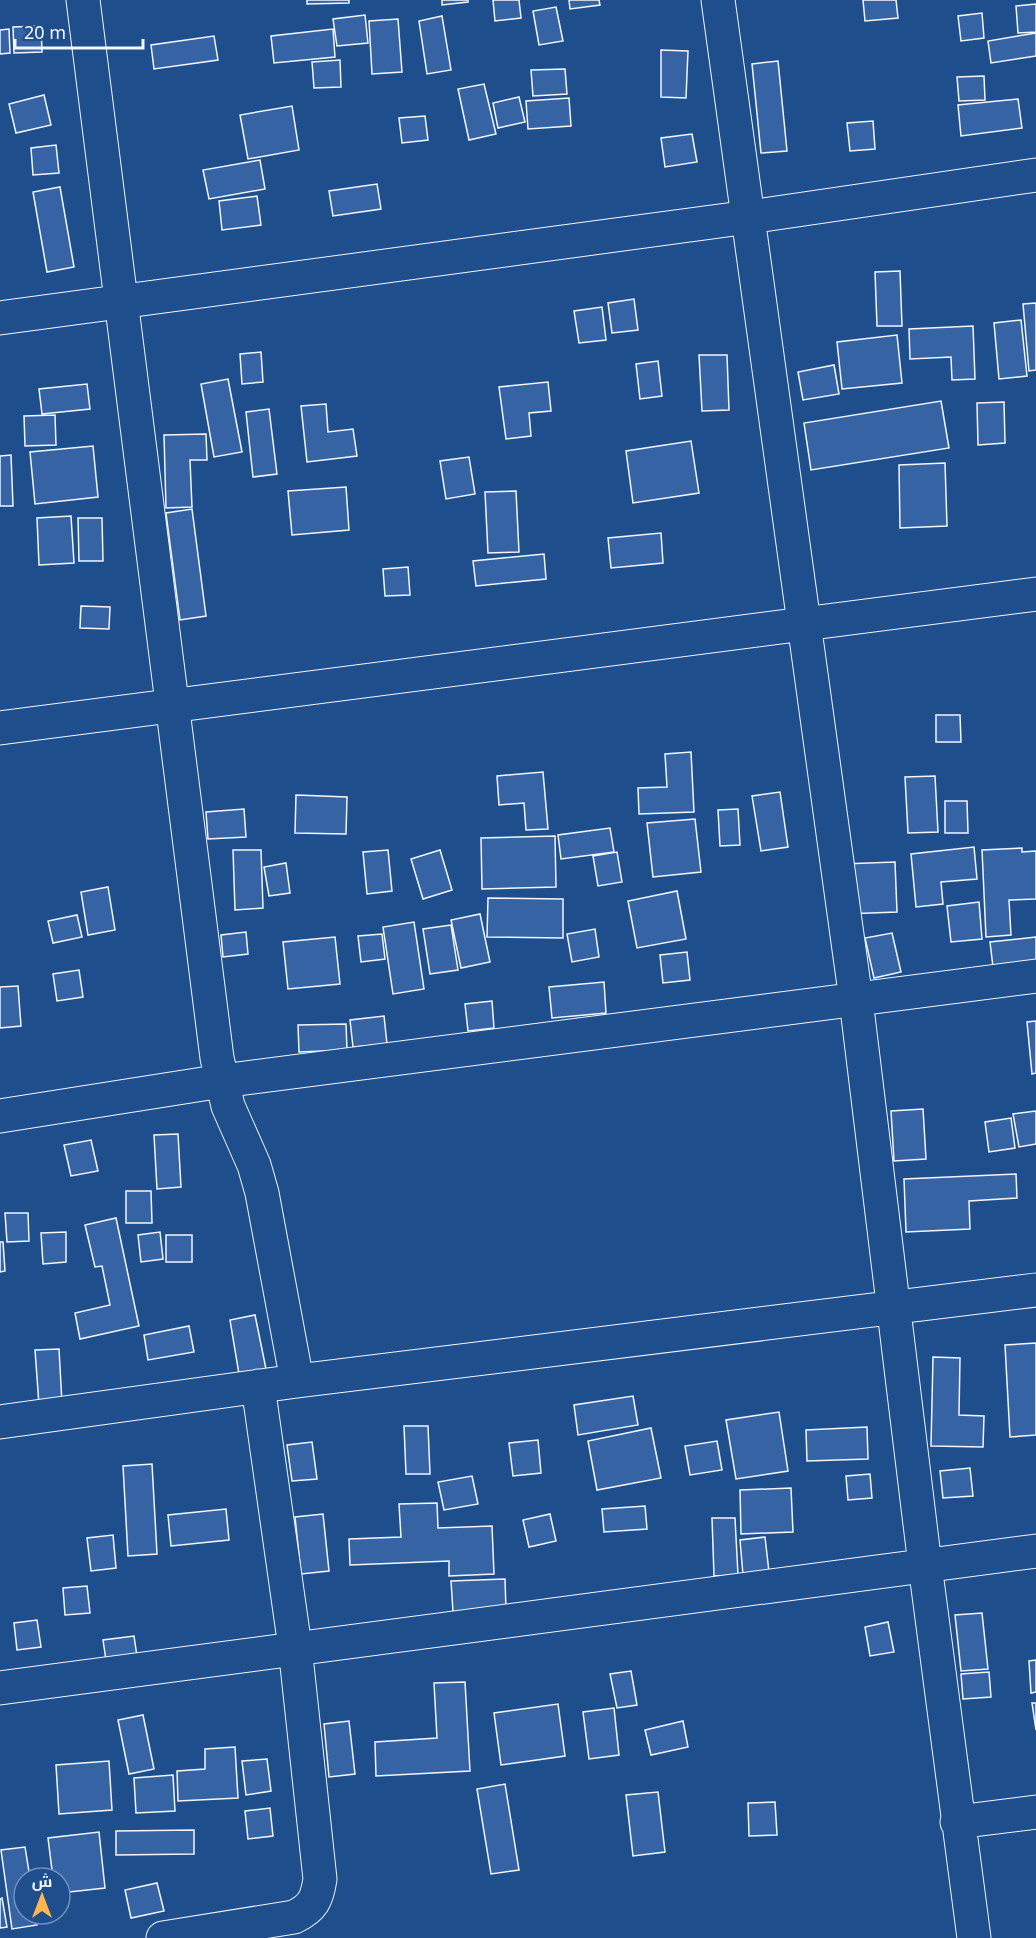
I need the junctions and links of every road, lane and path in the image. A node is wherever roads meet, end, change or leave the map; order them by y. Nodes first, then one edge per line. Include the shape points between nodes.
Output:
1 (82, 0) edge
2 (718, 0) edge
3 (1036, 176) edge
4 (749, 217) junction
5 (123, 301) junction
6 (0, 318) edge
7 (1036, 594) edge
8 (803, 626) junction
9 (171, 708) junction
10 (0, 728) edge
11 (1036, 976) edge
12 (856, 1000) junction
13 (222, 1082) junction
14 (0, 1116) edge
15 (1036, 1290) edge
16 (895, 1308) junction
17 (297, 1381) junction
18 (258, 1386) junction
19 (0, 1422) edge
20 (1036, 1551) edge
21 (925, 1565) junction
22 (295, 1647) junction
23 (0, 1688) edge
24 (1036, 1812) edge
25 (957, 1822) junction
26 (163, 1938) edge
27 (974, 1938) edge

1 - 5 street
2 - 4 street
3 - 4 street
4 - 5 street
4 - 8 street
5 - 6 street
5 - 9 street
7 - 8 street
8 - 9 street
8 - 12 street
9 - 10 street
9 - 13 street
11 - 12 street
12 - 13 street
12 - 16 street
13 - 14 street
13 - 17 street via 262,1193
15 - 16 street
16 - 17 street
16 - 21 street
17 - 18 street
18 - 19 street
18 - 22 street
20 - 21 street
21 - 22 street
21 - 25 street
22 - 23 street
22 - 26 street via 320,1879 318,1895 310,1910 294,1917
24 - 25 street
25 - 27 street

